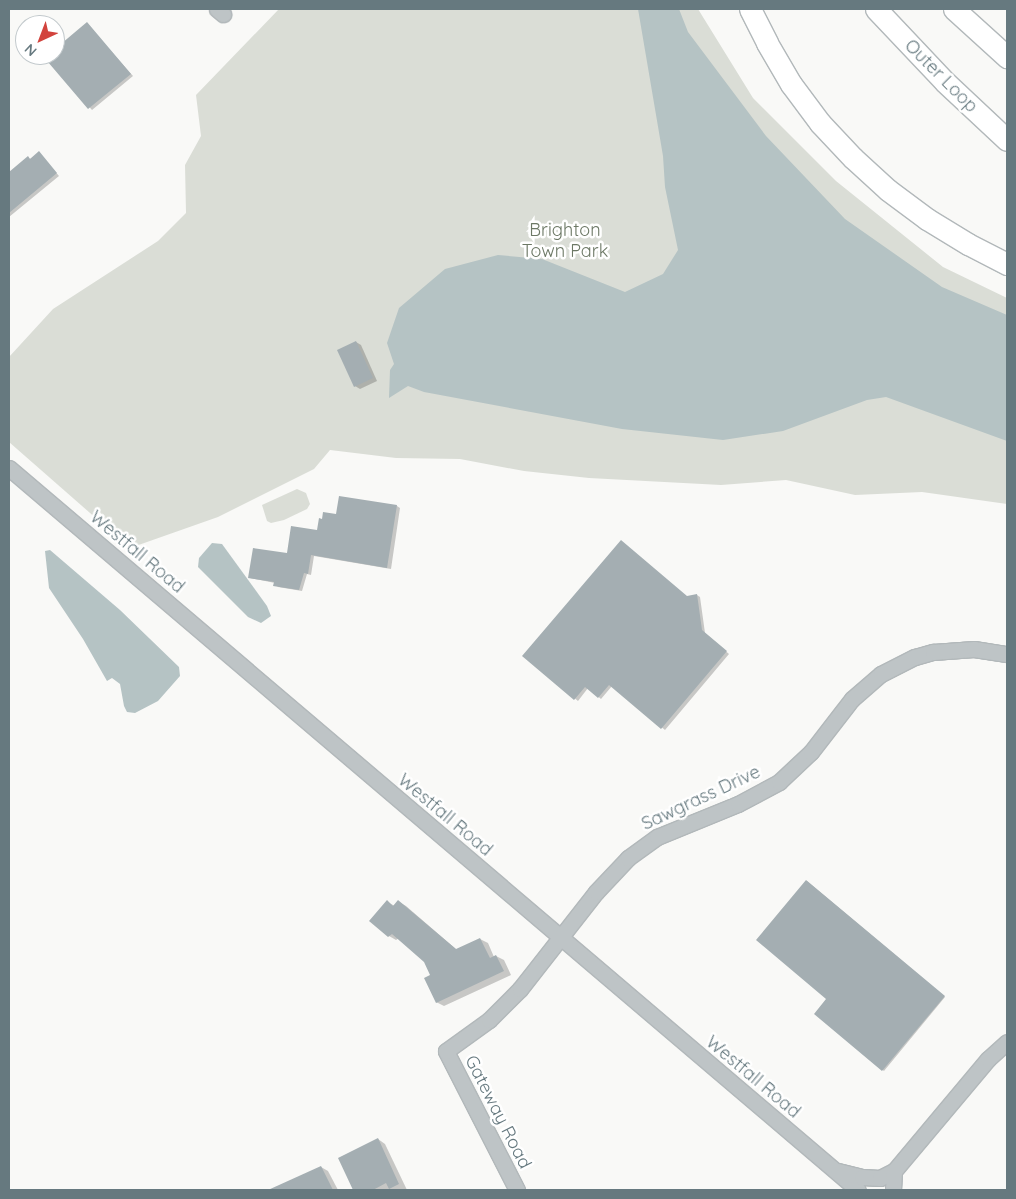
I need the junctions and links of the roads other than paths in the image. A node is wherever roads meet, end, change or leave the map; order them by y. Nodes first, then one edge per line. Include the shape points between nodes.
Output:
1 (750, 9) edge
2 (876, 9) edge
3 (954, 9) edge
4 (1007, 57) edge
5 (1007, 140) edge
6 (1007, 264) edge
7 (9, 468) edge
8 (1007, 654) edge
9 (560, 938) junction
10 (1007, 1042) edge
11 (446, 1051) joint
12 (832, 1169) junction
13 (894, 1171) junction
14 (517, 1190) edge
15 (858, 1190) edge
16 (893, 1190) edge

1 - 6 highway via 792,84 820,123 853,158 927,219
2 - 5 highway, Outer Loop
3 - 4 highway
7 - 9 street, Westfall Road
8 - 9 street, Sawgrass Drive via 974,649 933,652 914,657 881,674 852,699 811,752 779,782 745,801 642,846 613,873
9 - 11 street, Sawgrass Drive via 520,989 489,1020
9 - 12 street, Westfall Road
10 - 13 street via 988,1059
11 - 14 street, Gateway Road
12 - 13 street via 880,1178
12 - 15 street, Westfall Road
13 - 16 street

